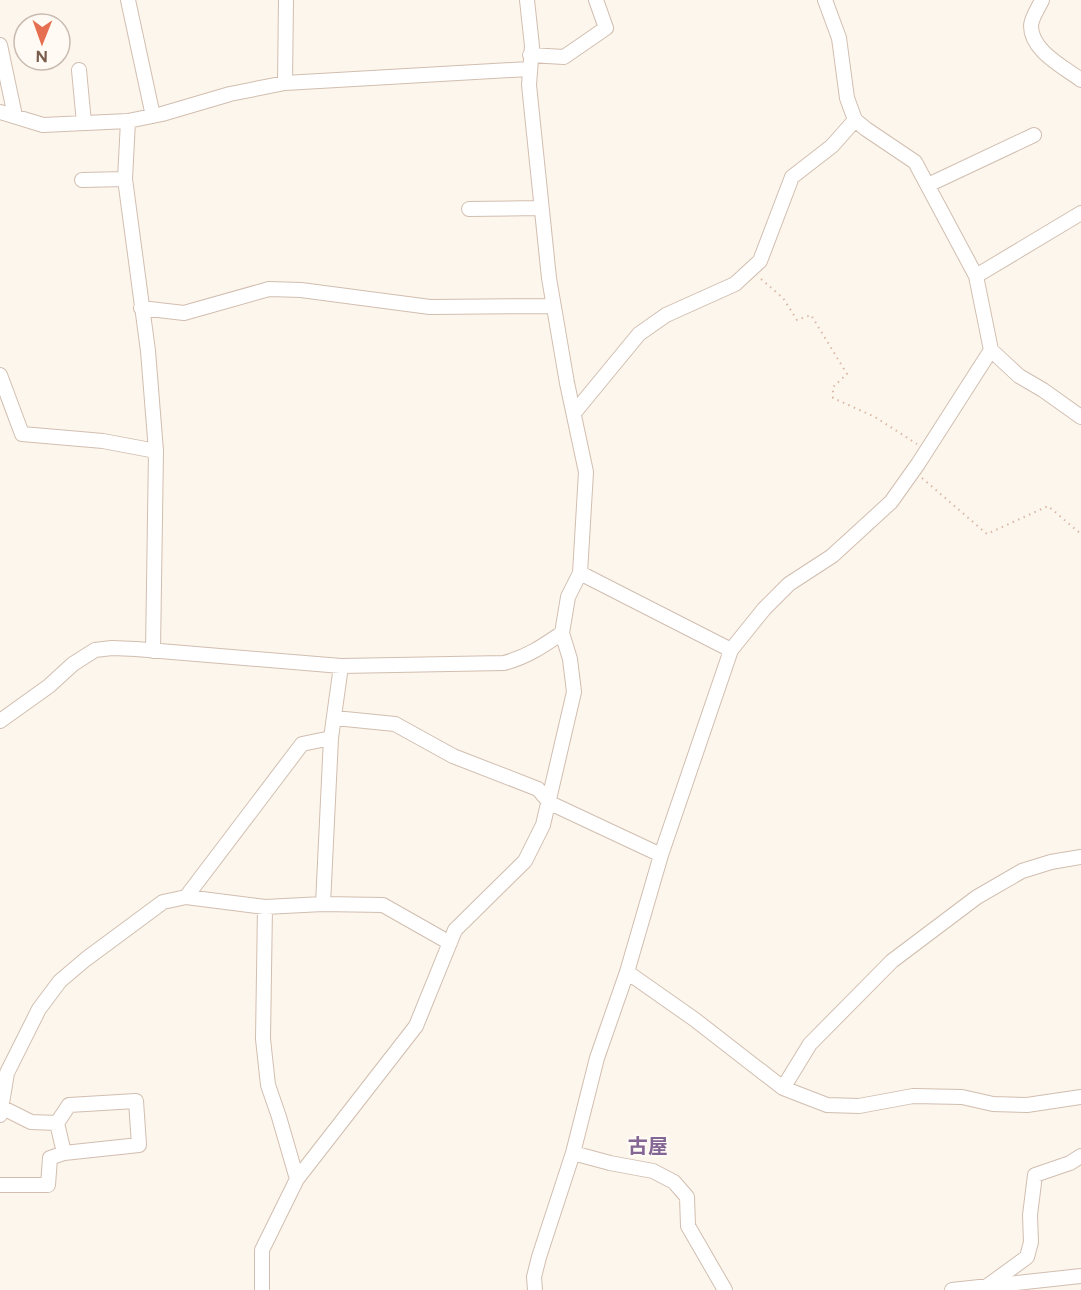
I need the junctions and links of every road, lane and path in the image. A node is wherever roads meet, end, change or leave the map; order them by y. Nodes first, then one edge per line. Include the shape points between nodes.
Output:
1 (128, 0) edge
2 (285, 0) edge
3 (527, 0) edge
4 (596, 0) edge
5 (825, 0) edge
6 (1042, 0) edge
7 (0, 45) edge
8 (530, 62) junction
9 (79, 70) dead end
10 (1081, 81) edge
11 (285, 83) junction
12 (0, 112) edge
13 (153, 116) junction
14 (15, 117) junction
15 (855, 120) junction
16 (128, 121) junction
17 (84, 123) junction
18 (1034, 135) dead end
19 (125, 179) junction
20 (82, 180) dead end
21 (928, 185) junction
22 (542, 208) junction
23 (469, 209) dead end
24 (1081, 213) edge
25 (751, 269) junction
26 (976, 276) junction
27 (554, 306) junction
28 (141, 308) junction
29 (991, 351) junction
30 (0, 375) edge
31 (574, 413) junction
32 (1081, 417) edge
33 (927, 450) junction
34 (156, 451) junction
35 (913, 471) junction
36 (1081, 534) edge
37 (580, 573) junction
38 (562, 633) junction
39 (731, 650) junction
40 (153, 651) junction
41 (341, 666) junction
42 (335, 718) junction
43 (0, 721) edge
44 (331, 738) junction
45 (549, 803) junction
46 (661, 855) junction
47 (1081, 857) edge
48 (186, 897) junction
49 (323, 904) junction
50 (265, 907) junction
51 (450, 943) junction
52 (627, 972) junction
53 (783, 1088) junction
54 (1081, 1097) edge
55 (1, 1111) edge
56 (57, 1123) junction
57 (64, 1153) junction
58 (573, 1153) junction
59 (1081, 1156) edge
60 (297, 1179) junction
61 (0, 1185) edge
62 (1081, 1276) edge
63 (986, 1287) junction
64 (262, 1290) edge
65 (535, 1290) edge
66 (725, 1290) edge
67 (952, 1290) edge

1 - 13 street
2 - 11 street
3 - 8 street
4 - 8 street via 606,28 564,57
5 - 15 street via 839,38 847,98
6 - 10 street via 1031,25 1035,42
7 - 14 street
8 - 11 street
8 - 22 street
9 - 17 street
11 - 13 street
12 - 14 street
13 - 16 street
14 - 17 street via 43,125
15 - 21 street via 915,162
15 - 25 street via 832,146 792,177 760,261
16 - 17 street
16 - 19 street
18 - 21 street
19 - 20 street
19 - 28 street
21 - 26 street
22 - 23 street
22 - 27 street
24 - 26 street
25 - 31 street via 735,284 666,315 639,334
25 - 33 path via 783,298 797,320 811,315 847,374 833,387 833,398 875,417
26 - 29 street
27 - 28 street via 430,307 269,289 184,313
27 - 31 street
28 - 34 street
29 - 32 street via 1018,376
29 - 33 street
30 - 34 street via 22,434 103,441
31 - 37 street via 586,472
33 - 35 street
34 - 40 street
35 - 36 path via 987,534 1048,506
35 - 39 street via 891,502 832,556 789,584
37 - 38 street via 568,597
37 - 39 street
38 - 41 street via 522,659 504,663
38 - 45 street via 574,692
39 - 46 street
40 - 41 street
40 - 43 street via 95,650
41 - 42 street
42 - 44 street
42 - 45 street via 395,724 453,756 538,789
44 - 48 street via 302,744
44 - 49 street
45 - 46 street
45 - 51 street via 525,861 455,930
46 - 52 street
47 - 53 street via 1022,871 977,897 892,961 810,1044
48 - 50 street
48 - 55 street via 163,902 60,981 39,1009 7,1073
49 - 50 street
49 - 51 street via 383,905
50 - 60 street via 263,1040 268,1085
51 - 60 street via 416,1026
52 - 53 street
52 - 58 street via 597,1058
53 - 54 street via 826,1106 859,1106 914,1096 1027,1105
55 - 56 street via 31,1122
56 - 57 street
56 - 57 street via 69,1105 136,1101 140,1145
57 - 61 street via 50,1158 48,1185
58 - 65 street via 539,1257
58 - 66 street via 653,1171 674,1182 687,1197 688,1226
59 - 63 street via 1035,1175 1027,1257
60 - 64 street via 262,1250
62 - 63 street
63 - 67 street

